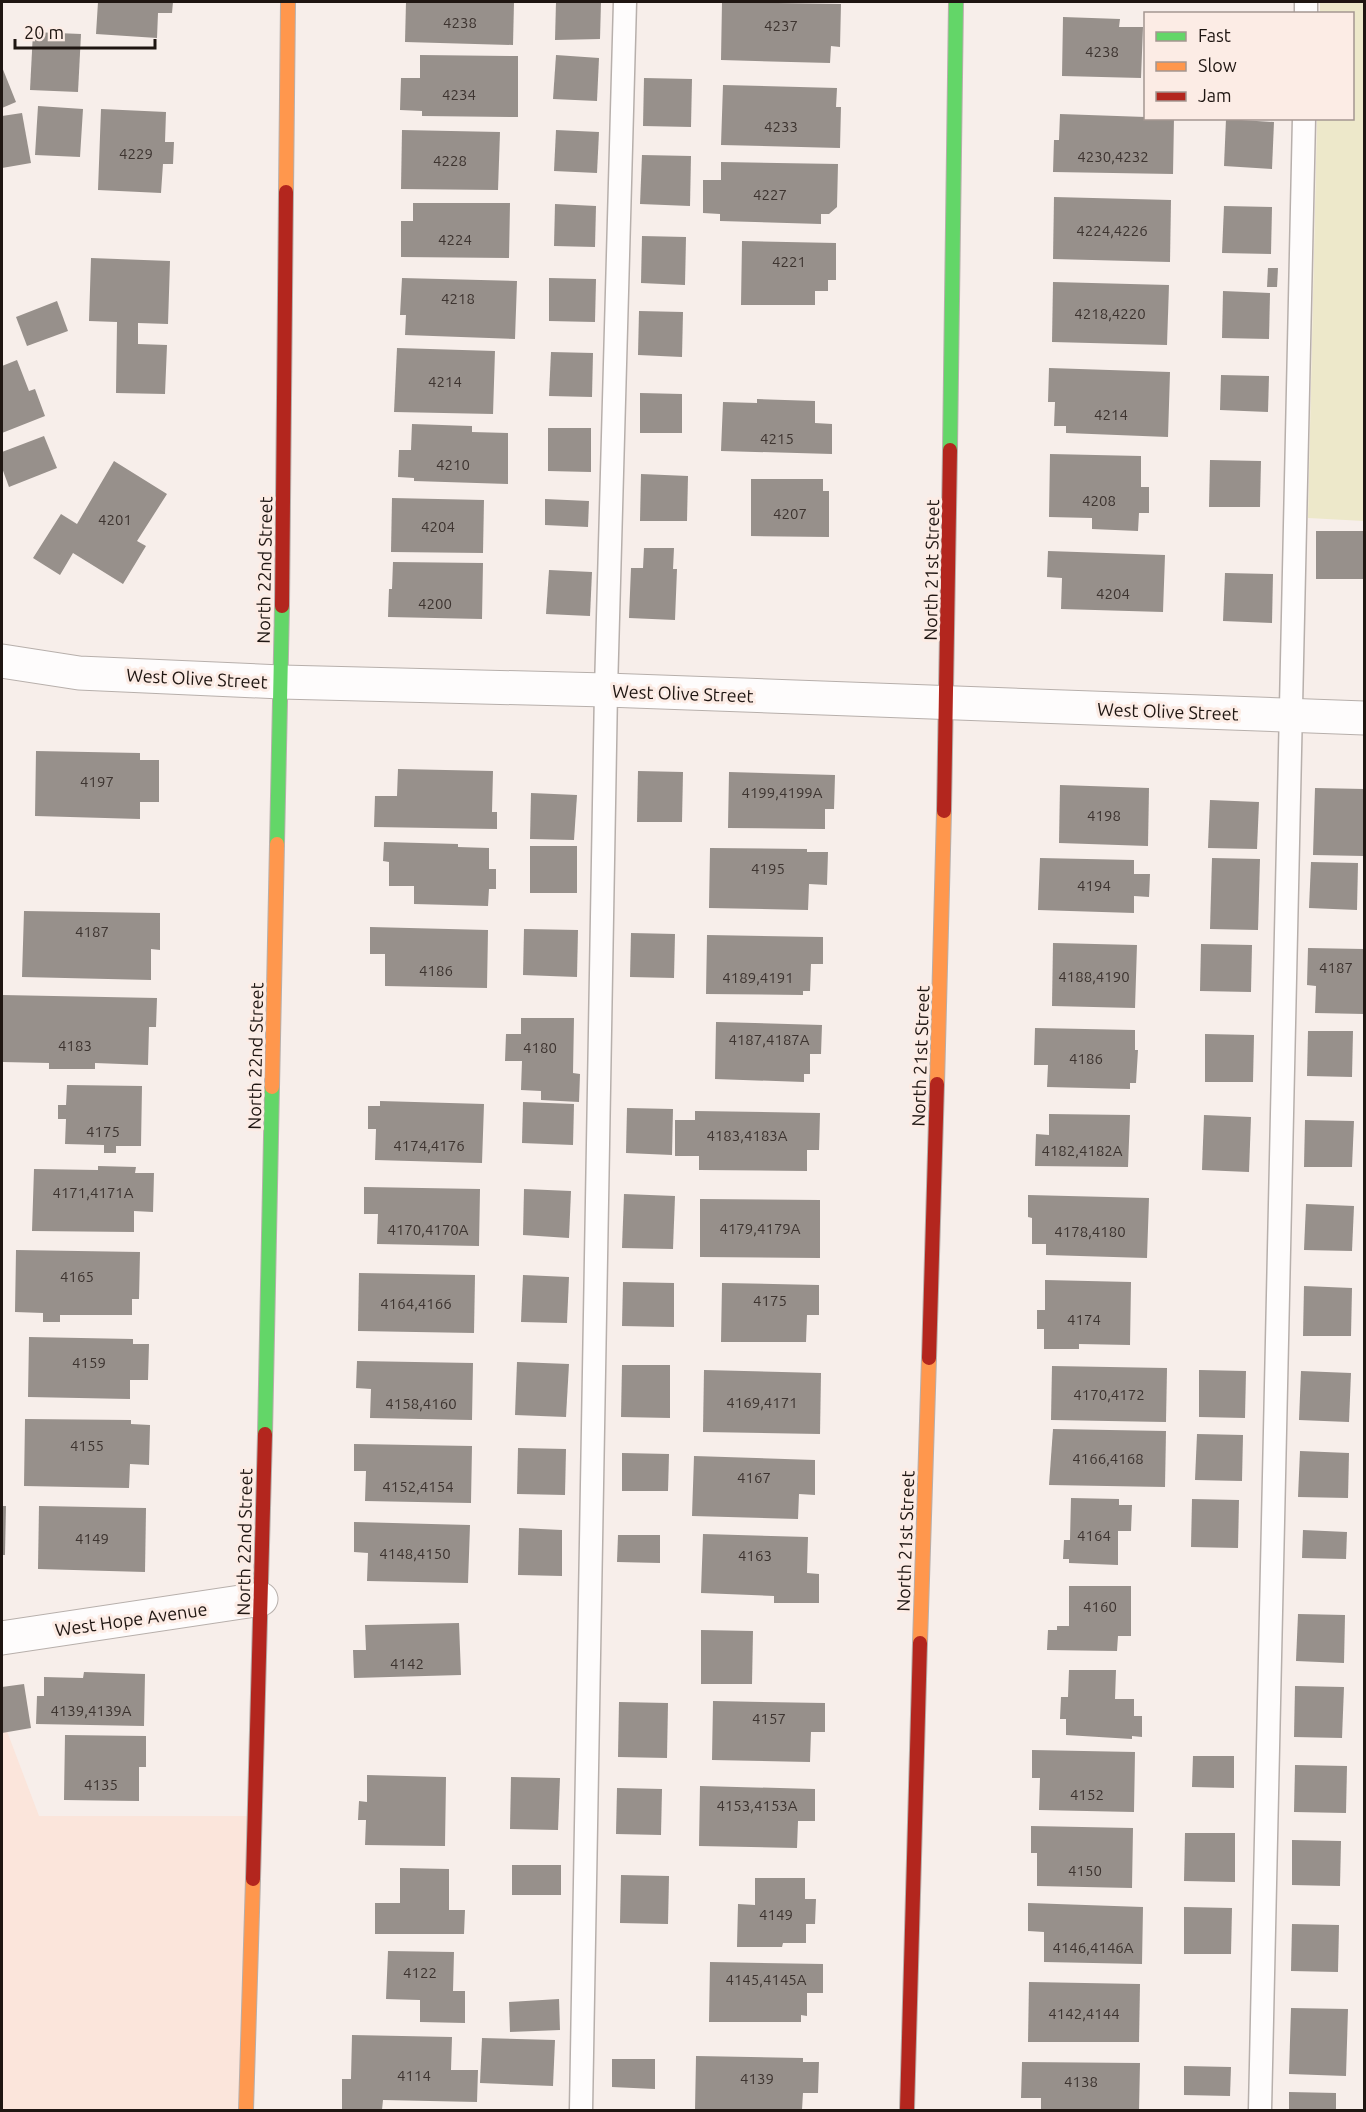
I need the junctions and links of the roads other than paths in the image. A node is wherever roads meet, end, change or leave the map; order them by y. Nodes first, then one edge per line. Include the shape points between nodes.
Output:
1 (288, 2) edge
2 (625, 2) edge
3 (956, 2) edge
4 (1304, 120) edge
5 (2, 661) edge
6 (281, 682) junction
7 (606, 690) junction
8 (948, 703) junction
9 (1290, 715) junction
10 (1365, 718) edge
11 (261, 1599) junction
12 (2, 1638) edge
13 (246, 2110) edge
14 (581, 2110) edge
15 (907, 2110) edge
16 (1260, 2110) edge

1 - 6 street, North 22nd Street
2 - 7 lane
3 - 8 street, North 21st Street
4 - 9 lane
5 - 6 street, West Olive Street via 79,673
6 - 7 street, West Olive Street
6 - 11 street, North 22nd Street
7 - 8 street, West Olive Street
7 - 14 lane
8 - 9 street, West Olive Street
8 - 15 street, North 21st Street
9 - 10 street, West Olive Street
9 - 16 lane
11 - 12 street, West Hope Avenue
11 - 13 street, North 22nd Street

